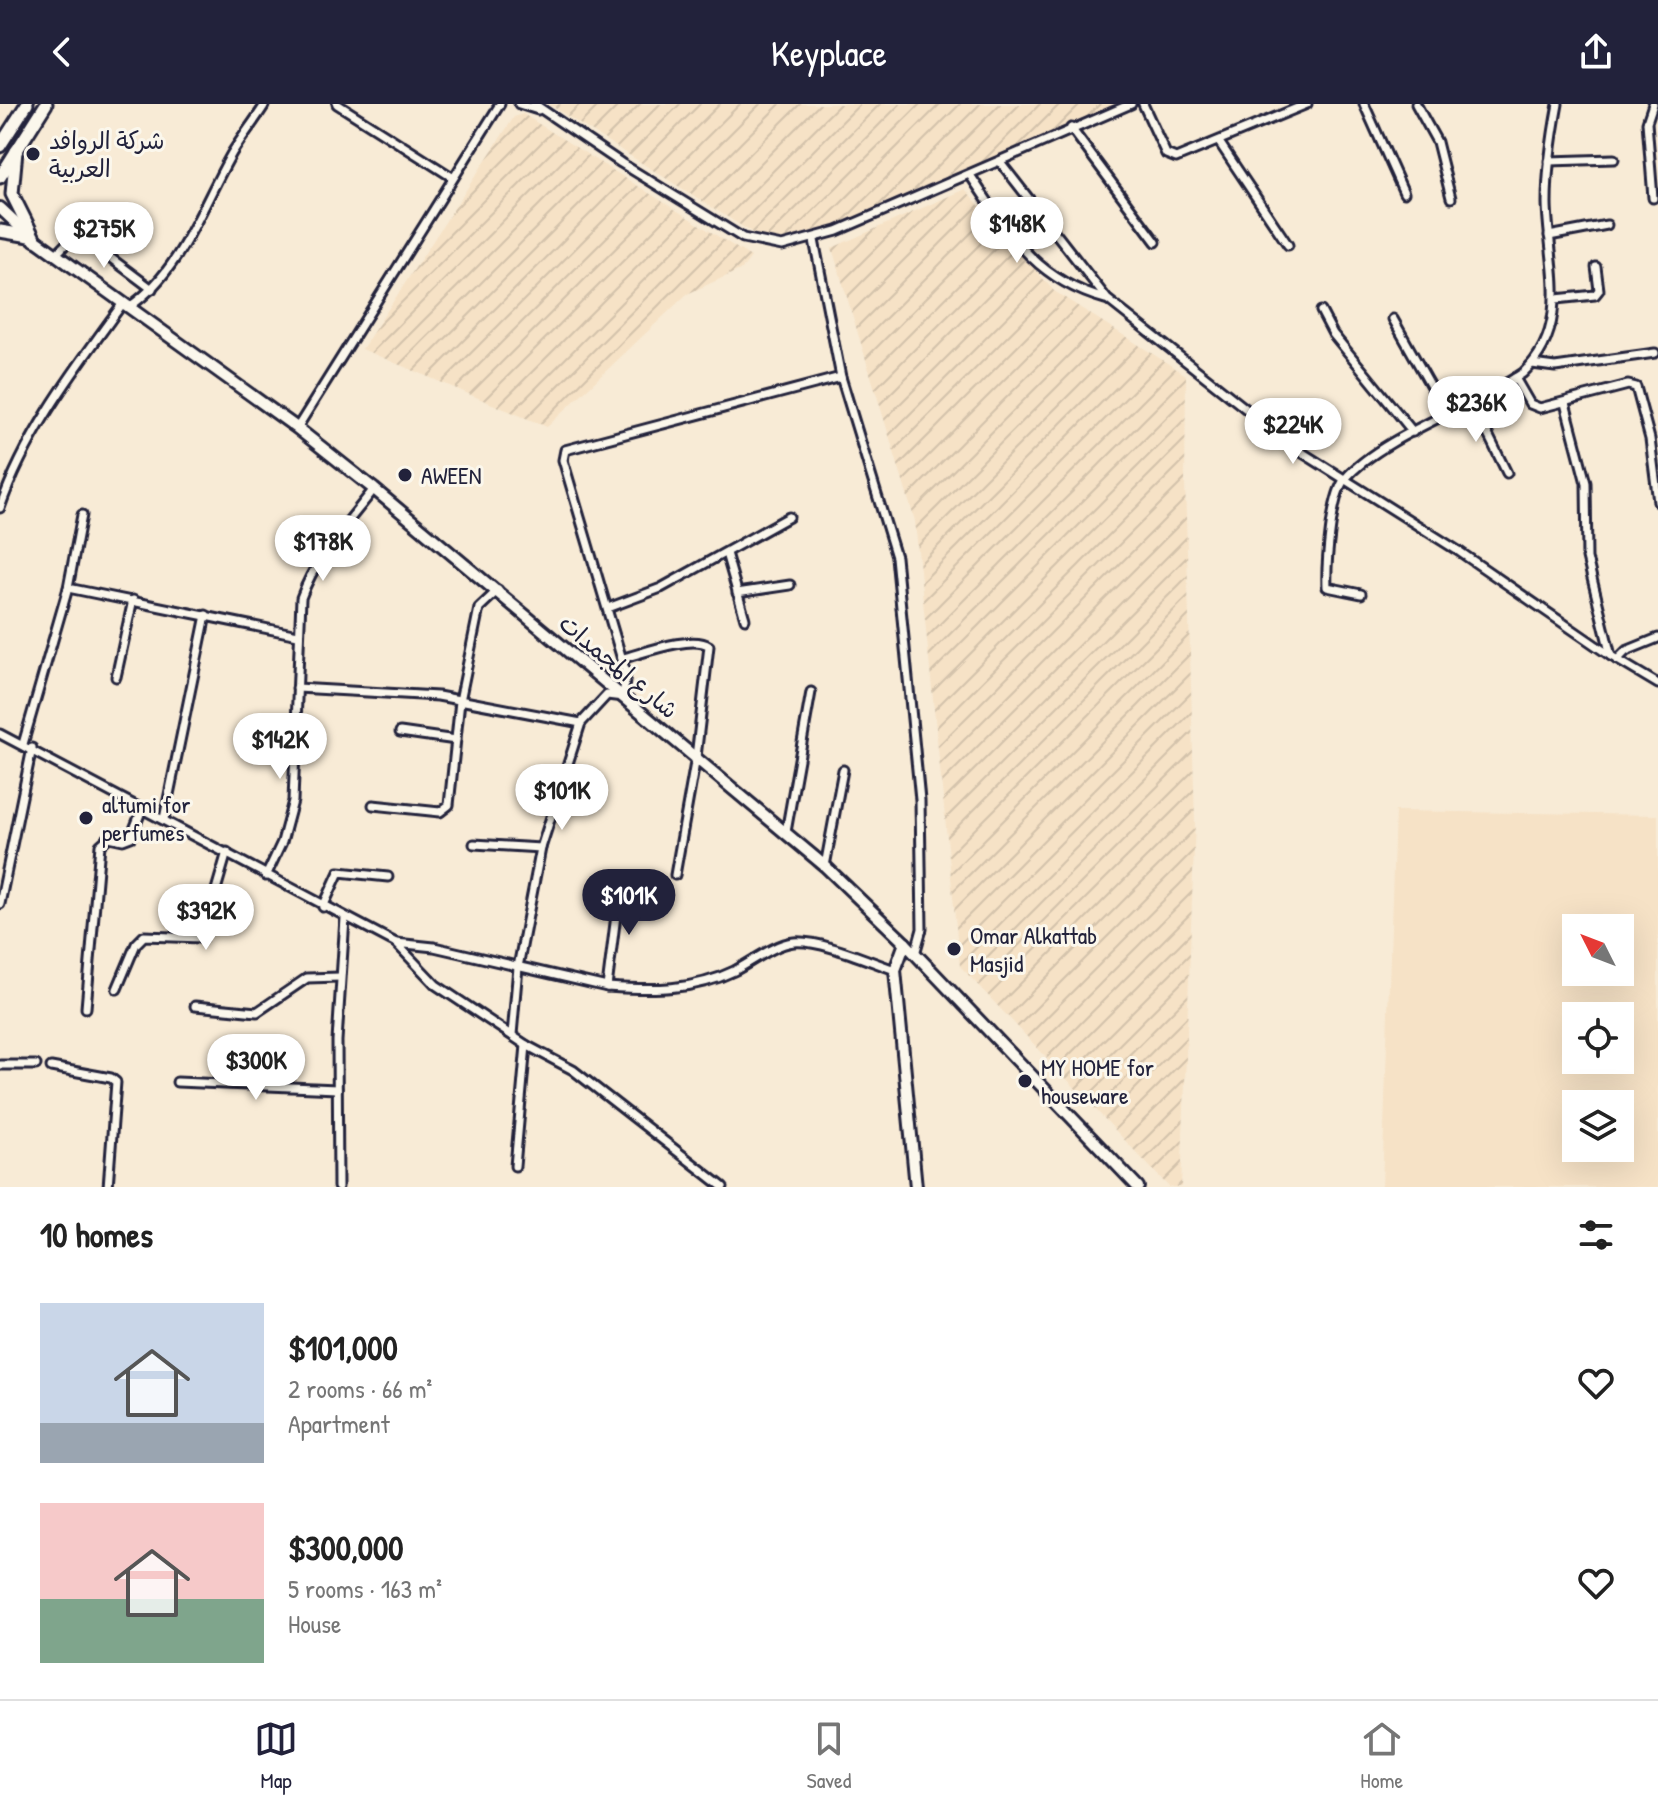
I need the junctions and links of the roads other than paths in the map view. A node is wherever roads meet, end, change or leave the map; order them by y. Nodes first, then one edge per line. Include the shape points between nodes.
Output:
1 (27, 104) edge
2 (46, 104) edge
3 (337, 104) edge
4 (501, 104) edge
5 (519, 104) edge
6 (1131, 104) edge
7 (1143, 104) edge
8 (1307, 104) edge
9 (1364, 104) edge
10 (1416, 104) edge
11 (1558, 104) edge
12 (1653, 104) edge
13 (264, 106) dead end
14 (537, 107) edge
15 (1071, 128) junction
16 (11, 129) junction
17 (0, 138) edge
18 (1219, 142) junction
19 (0, 146) edge
20 (16, 151) junction
21 (1614, 159) dead end
22 (1549, 161) junction
23 (1001, 163) junction
24 (970, 175) junction
25 (0, 177) edge
26 (452, 177) junction
27 (1404, 193) dead end
28 (1451, 198) dead end
29 (1653, 198) dead end
30 (0, 208) edge
31 (0, 219) edge
32 (1607, 225) dead end
33 (0, 231) edge
34 (30, 236) junction
35 (1549, 236) junction
36 (814, 240) junction
37 (1156, 242) dead end
38 (1288, 245) dead end
39 (56, 254) junction
40 (1596, 267) dead end
41 (152, 289) junction
42 (1107, 299) junction
43 (1556, 299) junction
44 (126, 305) junction
45 (1321, 311) dead end
46 (1393, 319) dead end
47 (1655, 353) dead end
48 (1532, 364) junction
49 (841, 377) junction
50 (1515, 378) junction
51 (1472, 402) junction
52 (1565, 403) junction
53 (1447, 415) junction
54 (297, 428) junction
55 (1413, 432) junction
56 (1654, 439) edge
57 (1507, 473) dead end
58 (1344, 480) junction
59 (374, 489) junction
60 (1658, 502) edge
61 (0, 508) edge
62 (82, 515) dead end
63 (789, 517) dead end
64 (726, 553) junction
65 (790, 585) dead end
66 (68, 588) junction
67 (498, 590) junction
68 (737, 593) junction
69 (1361, 594) dead end
70 (133, 600) junction
71 (608, 608) junction
72 (206, 615) junction
73 (745, 619) dead end
74 (298, 635) junction
75 (1658, 638) edge
76 (624, 658) junction
77 (1614, 658) junction
78 (116, 677) dead end
79 (1658, 684) edge
80 (297, 688) junction
81 (811, 692) dead end
82 (623, 697) junction
83 (460, 701) junction
84 (581, 723) junction
85 (400, 732) dead end
86 (0, 734) edge
87 (456, 740) junction
88 (23, 744) junction
89 (32, 748) junction
90 (696, 757) junction
91 (843, 770) dead end
92 (373, 805) dead end
93 (142, 809) junction
94 (164, 819) junction
95 (786, 832) junction
96 (474, 844) dead end
97 (541, 848) junction
98 (0, 849) edge
99 (10, 852) junction
100 (227, 852) junction
101 (825, 866) junction
102 (675, 875) dead end
103 (266, 876) junction
104 (388, 877) dead end
105 (620, 883) dead end
106 (0, 904) edge
107 (323, 907) junction
108 (345, 918) junction
109 (396, 943) junction
110 (905, 943) junction
111 (915, 954) junction
112 (518, 967) junction
113 (895, 970) junction
114 (340, 977) junction
115 (607, 987) junction
116 (117, 989) dead end
117 (195, 1006) dead end
118 (86, 1008) dead end
119 (512, 1035) junction
120 (526, 1045) junction
121 (0, 1065) edge
122 (36, 1065) dead end
123 (51, 1067) dead end
124 (177, 1082) dead end
125 (337, 1089) junction
126 (515, 1166) dead end
127 (108, 1187) edge
128 (338, 1187) edge
129 (723, 1187) edge
130 (916, 1187) edge
131 (1138, 1187) edge

1 - 16 main road
2 - 20 main road
3 - 26 street
4 - 26 street
5 - 14 street
6 - 15 street
7 - 18 street via 1171,157
8 - 18 street
9 - 27 street
10 - 28 street via 1437,142
11 - 22 street
12 - 29 street via 1647,122
13 - 41 street
14 - 36 street via 743,238 782,246
15 - 23 street
15 - 37 street
16 - 17 main road
16 - 19 main road
18 - 38 street
20 - 25 main road
20 - 34 main road via 12,194
21 - 22 street
22 - 35 street
23 - 24 street
23 - 42 street
24 - 36 street
24 - 42 street via 1012,237 1043,269 1075,291
26 - 54 street
30 - 34 main road, شارع المجمدات
31 - 34 main road, شارع المجمدات
32 - 35 street
33 - 34 main road
34 - 39 main road, شارع المجمدات
35 - 43 street
36 - 49 street
39 - 41 street via 80,235
39 - 44 main road, شارع المجمدات
40 - 43 street via 1595,295
41 - 44 street
42 - 58 street via 1298,450
43 - 48 street via 1553,328
44 - 54 main road, شارع المجمدات
44 - 61 street via 46,412
45 - 55 street via 1333,334
46 - 53 street
47 - 48 street via 1555,367
48 - 50 street
49 - 71 street via 565,450 563,460
49 - 111 street via 896,557 920,800 922,929
50 - 51 street
50 - 52 street via 1534,408
51 - 53 street
51 - 57 street
52 - 56 street via 1632,385
52 - 77 street via 1586,483 1587,558
53 - 55 street
54 - 59 main road, شارع المجمدات
55 - 58 street
56 - 60 street
58 - 69 street via 1334,516 1327,587
58 - 77 street via 1519,590
59 - 67 main road, شارع المجمدات
59 - 74 street via 309,575
62 - 66 street
63 - 64 street
64 - 68 street
64 - 71 street via 661,588
65 - 68 street
66 - 70 street
66 - 88 street
67 - 82 main road, شارع المجمدات
67 - 83 street via 479,608
68 - 73 street
70 - 72 street
70 - 78 street
71 - 76 street
72 - 74 street
72 - 94 street
74 - 80 street
75 - 77 street
76 - 82 street
76 - 90 street via 676,644 709,646
77 - 79 street
80 - 83 street
80 - 103 street via 293,801
81 - 95 street
82 - 84 street via 607,695
82 - 90 main road, شارع المجمدات
83 - 84 street
83 - 87 street
84 - 97 street
85 - 87 street
86 - 88 street
87 - 92 street via 445,810
88 - 89 street
89 - 93 street
89 - 99 street
90 - 95 main road, شارع المجمدات
90 - 102 street
91 - 101 street
93 - 94 street
93 - 118 street via 131,837 109,837 100,845
94 - 100 street
95 - 101 main road, شارع المجمدات
96 - 97 street
97 - 112 street
98 - 99 street
99 - 106 street
100 - 103 street
100 - 116 street via 202,938 144,936
101 - 110 main road, شارع المجمدات
103 - 107 street
104 - 107 street via 339,872
105 - 115 street
107 - 108 street
108 - 109 street
108 - 114 street
109 - 112 street
109 - 119 street via 436,985
110 - 111 main road, شارع المجمدات
110 - 113 main road
111 - 131 main road, شارع المجمدات
112 - 115 street
112 - 119 street
113 - 115 street via 794,942 690,987
113 - 130 main road
114 - 117 street via 307,978 257,1012
114 - 125 street
119 - 120 street
120 - 126 street
120 - 129 street via 573,1070
121 - 122 street
123 - 127 street via 116,1082
124 - 125 street
125 - 128 street

